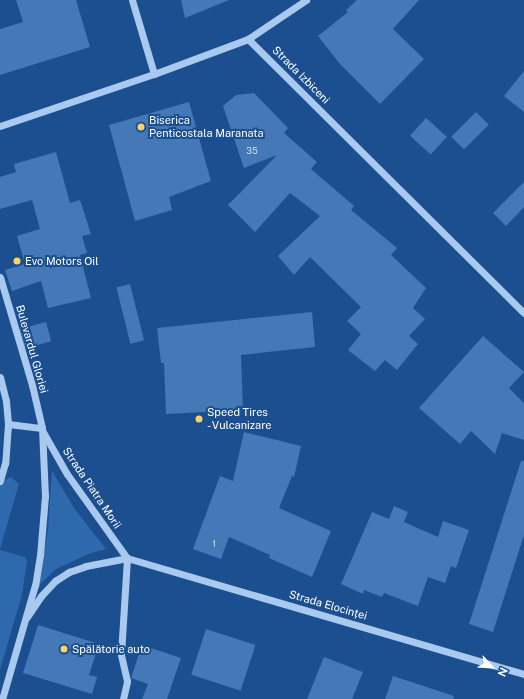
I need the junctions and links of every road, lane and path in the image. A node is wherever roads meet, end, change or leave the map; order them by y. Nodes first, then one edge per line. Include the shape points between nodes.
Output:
1 (132, 0) edge
2 (306, 0) edge
3 (248, 39) junction
4 (154, 74) junction
5 (0, 126) edge
6 (0, 277) edge
7 (524, 313) edge
8 (0, 378) edge
9 (8, 424) junction
10 (42, 428) junction
11 (0, 481) edge
12 (127, 558) junction
13 (27, 617) junction
14 (524, 674) edge
15 (2, 699) edge
16 (123, 699) edge

1 - 4 street
2 - 3 street
3 - 4 street
3 - 7 street, Strada Izbiceni
4 - 5 street
6 - 10 street, Bulevardul Gloriei
8 - 9 street
9 - 10 street
9 - 11 street
10 - 12 street, Strada Piatra Morii via 67,474
10 - 13 street, Strada Piatra Morii via 45,471 44,520 39,562
12 - 13 street via 69,572 55,581 41,596
12 - 14 street, Strada Elocinței
12 - 16 street via 121,654 127,681
13 - 15 street, Strada Piatra Morii

